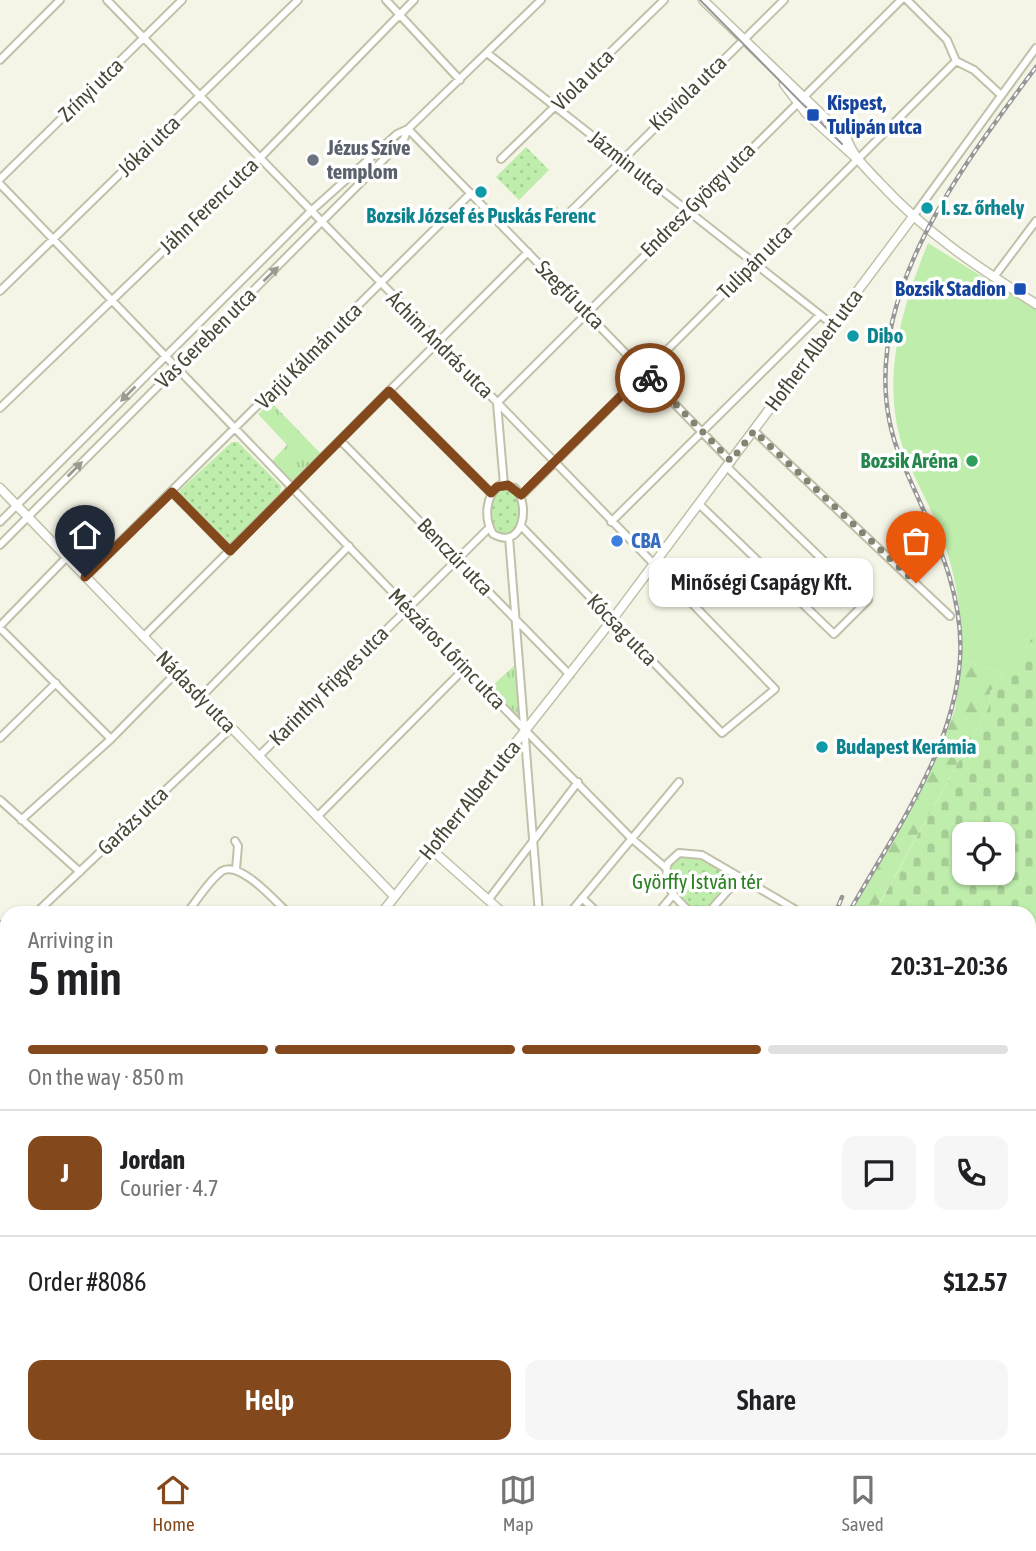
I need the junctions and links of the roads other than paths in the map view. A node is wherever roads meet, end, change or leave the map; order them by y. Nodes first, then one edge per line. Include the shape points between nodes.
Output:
1 (60, 0) edge
2 (107, 0) edge
3 (182, 0) edge
4 (298, 0) edge
5 (386, 0) edge
6 (414, 0) edge
7 (541, 0) edge
8 (664, 0) edge
9 (703, 0) edge
10 (784, 0) edge
11 (901, 0) edge
12 (907, 0) edge
13 (400, 15) junction
14 (145, 38) junction
15 (743, 40) junction
16 (1036, 48) edge
17 (487, 53) junction
18 (0, 60) edge
19 (956, 61) junction
20 (780, 77) junction
21 (460, 80) junction
22 (202, 95) junction
23 (1001, 95) junction
24 (804, 96) junction
25 (796, 102) junction
26 (556, 107) junction
27 (408, 129) junction
28 (261, 157) junction
29 (622, 158) junction
30 (501, 159) dead end
31 (857, 159) junction
32 (0, 178) edge
33 (0, 184) edge
34 (471, 192) junction
35 (311, 211) junction
36 (687, 211) junction
37 (555, 212) dead end
38 (912, 218) junction
39 (1036, 221) edge
40 (322, 224) junction
41 (53, 239) junction
42 (528, 252) junction
43 (754, 263) junction
44 (994, 276) junction
45 (380, 284) junction
46 (0, 291) edge
47 (111, 301) junction
48 (1036, 304) edge
49 (587, 312) junction
50 (820, 315) junction
51 (833, 325) junction
52 (438, 343) junction
53 (166, 357) junction
54 (174, 369) junction
55 (645, 372) junction
56 (389, 391) junction
57 (497, 403) junction
58 (0, 408) edge
59 (236, 430) junction
60 (754, 431) junction
61 (702, 432) junction
62 (340, 440) junction
63 (553, 462) junction
64 (729, 464) junction
65 (504, 485) junction
66 (0, 488) edge
67 (292, 490) junction
68 (172, 492) junction
69 (491, 493) junction
70 (521, 495) junction
71 (699, 504) junction
72 (17, 505) junction
73 (27, 518) junction
74 (0, 522) edge
75 (611, 522) junction
76 (522, 526) junction
77 (490, 527) junction
78 (509, 537) junction
79 (0, 545) edge
80 (349, 546) junction
81 (230, 551) junction
82 (66, 558) junction
83 (456, 560) junction
84 (654, 565) junction
85 (85, 577) junction
86 (407, 608) junction
87 (950, 616) dead end
88 (516, 620) junction
89 (612, 620) junction
90 (0, 627) edge
91 (143, 637) junction
92 (465, 668) junction
93 (177, 672) junction
94 (570, 675) junction
95 (56, 683) junction
96 (201, 697) junction
97 (231, 728) junction
98 (526, 731) junction
99 (722, 733) joint
100 (0, 738) edge
101 (111, 738) junction
102 (259, 756) junction
103 (578, 782) junction
104 (679, 782) dead end
105 (0, 800) edge
106 (318, 816) junction
107 (21, 820) junction
108 (631, 838) junction
109 (534, 840) junction
110 (235, 841) dead end
111 (431, 849) junction
112 (236, 869) junction
113 (666, 869) junction
114 (80, 872) junction
115 (739, 877) junction
116 (673, 895) junction
117 (394, 896) junction
118 (582, 898) junction
119 (489, 900) junction
120 (44, 906) edge
121 (192, 906) edge
122 (280, 906) edge
123 (387, 906) edge
124 (496, 906) edge
125 (538, 906) edge
126 (576, 906) edge
127 (590, 906) edge
128 (664, 906) edge
129 (684, 906) edge
130 (714, 906) edge
131 (788, 906) edge

1 - 18 street
2 - 14 street, Áchim András utca
3 - 14 street, Zrínyi utca
4 - 22 street, Jókai utca
5 - 13 street
6 - 13 street, Jáhn Ferenc utca
7 - 17 street, Vas Gereben utca
8 - 26 street, Viola utca
9 - 15 street
10 - 15 street, Kisviola utca
11 - 24 street, Endresz György utca
12 - 19 street via 947,40
13 - 21 street
13 - 28 street, Jáhn Ferenc utca
14 - 22 street, Áchim András utca
14 - 32 street, Zrínyi utca
15 - 20 street
15 - 29 street, Kisviola utca
16 - 23 street, Hofherr Albert utca
17 - 21 street, Vas Gereben utca
17 - 26 street, Jázmin utca
19 - 23 street via 970,67
19 - 31 street, Tulipán utca
20 - 24 street
20 - 25 street
21 - 27 street, Vas Gereben utca
22 - 28 street, Áchim András utca
22 - 41 street, Jókai utca
23 - 38 street, Hofherr Albert utca
24 - 25 street, Endresz György utca
24 - 31 street via 847,139
25 - 31 street
25 - 36 street, Endresz György utca
26 - 29 street, Jázmin utca
26 - 30 street, Viola utca
27 - 34 street, Szegfű utca
27 - 35 street, Vas Gereben utca
27 - 40 street, Vas Gereben utca via 404,139
28 - 35 street, Áchim András utca
28 - 47 street, Jáhn Ferenc utca
29 - 36 street, Jázmin utca
29 - 37 street, Kisviola utca via 564,218
31 - 38 street
31 - 43 street, Tulipán utca
33 - 41 street
34 - 42 street, Szegfű utca
34 - 45 street, Varjú Kálmán utca
35 - 40 street, Áchim András utca
35 - 53 street, Vas Gereben utca
36 - 43 street, Jázmin utca
36 - 49 street, Endresz György utca
38 - 44 street
38 - 51 street, Hofherr Albert utca
39 - 44 street
40 - 45 street, Áchim András utca
54 -> 40 street, Vas Gereben utca
41 - 46 street, Jókai utca
41 - 47 street
42 - 49 street, Szegfű utca
42 - 52 street
43 - 50 street, Jázmin utca
43 - 55 street, Tulipán utca
44 - 48 street
45 - 52 street, Áchim András utca
45 - 59 street, Varjú Kálmán utca
47 - 53 street
47 - 58 street, Jáhn Ferenc utca
49 - 55 street, Szegfű utca
49 - 57 street, Endresz György utca
50 - 51 street, Jázmin utca
50 - 61 street
51 - 60 street, Hofherr Albert utca
52 - 56 street
52 - 57 street, Áchim András utca
53 - 54 street
53 -> 72 street, Vas Gereben utca
54 - 59 street
73 -> 54 street, Vas Gereben utca
55 - 61 street, Szegfű utca
55 - 63 street, Tulipán utca
56 - 62 street
56 - 69 street
57 - 63 street, Áchim András utca
57 - 65 street
59 - 67 street, Mészáros Lőrinc utca
59 - 68 street, Varjú Kálmán utca
60 - 64 street, Hofherr Albert utca
60 - 87 street
61 - 64 street, Szegfű utca
61 - 75 street
62 - 67 street
62 - 83 street, Benczúr utca
63 - 70 street
63 - 75 street, Áchim András utca
64 - 71 street, Hofherr Albert utca
64 - 71 street, Szegfű utca via 867,601 834,634
65 - 69 street
65 - 70 street
66 - 72 street, Nádasdy utca
67 - 80 street, Mészáros Lőrinc utca
67 - 81 street
68 - 81 street
68 - 85 street
69 - 77 street
70 - 76 street
71 - 84 street, Hofherr Albert utca
72 - 73 street, Nádasdy utca
72 - 74 street, Vas Gereben utca
73 - 79 street, Vas Gereben utca
73 - 82 street, Nádasdy utca
75 - 84 street, Áchim András utca
76 - 78 street
76 - 89 street, Kócsag utca
77 - 78 street via 496,536
77 - 83 street, Karinthy Frigyes utca
78 - 88 street
80 - 86 street, Mészáros Lőrinc utca
80 - 96 street
81 - 91 street
82 - 85 street, Nádasdy utca
82 - 90 street
83 - 86 street, Karinthy Frigyes utca
83 - 88 street, Benczúr utca
84 - 89 street, Hofherr Albert utca
84 - 99 street, Áchim András utca via 775,689
85 - 91 street, Nádasdy utca
86 - 92 street, Mészáros Lőrinc utca
86 - 102 street, Karinthy Frigyes utca
88 - 94 street, Benczúr utca
88 - 98 street
89 - 94 street, Hofherr Albert utca
89 - 99 street, Kócsag utca
90 - 95 street
91 - 93 street, Nádasdy utca
92 - 98 street, Mészáros Lőrinc utca
92 - 106 street
93 - 96 street, Nádasdy utca
93 - 101 street
94 - 98 street, Hofherr Albert utca
95 - 100 street
95 - 101 street
96 - 97 street, Nádasdy utca
97 - 102 street, Nádasdy utca
97 - 114 street, Garázs utca
98 - 103 street, Mészáros Lőrinc utca
98 - 109 street
98 - 111 street, Hofherr Albert utca
101 - 107 street
102 - 106 street, Nádasdy utca
103 - 108 street, Mészáros Lőrinc utca
103 - 109 street
104 - 108 street
105 - 107 street
106 - 117 street, Nádasdy utca
107 - 114 street
108 - 113 street, Mészáros Lőrinc utca
108 - 118 street
109 - 119 street
109 - 125 street
110 - 112 street
111 - 117 street, Hofherr Albert utca
111 - 119 street
112 - 121 street via 220,872
112 - 122 street
113 - 115 street via 673,855 692,852
113 - 116 street
114 - 120 street, Garázs utca
115 - 130 street
115 - 131 street
116 - 128 street
116 - 129 street
117 - 123 street, Hofherr Albert utca
118 - 126 street
118 - 127 street
119 - 124 street

